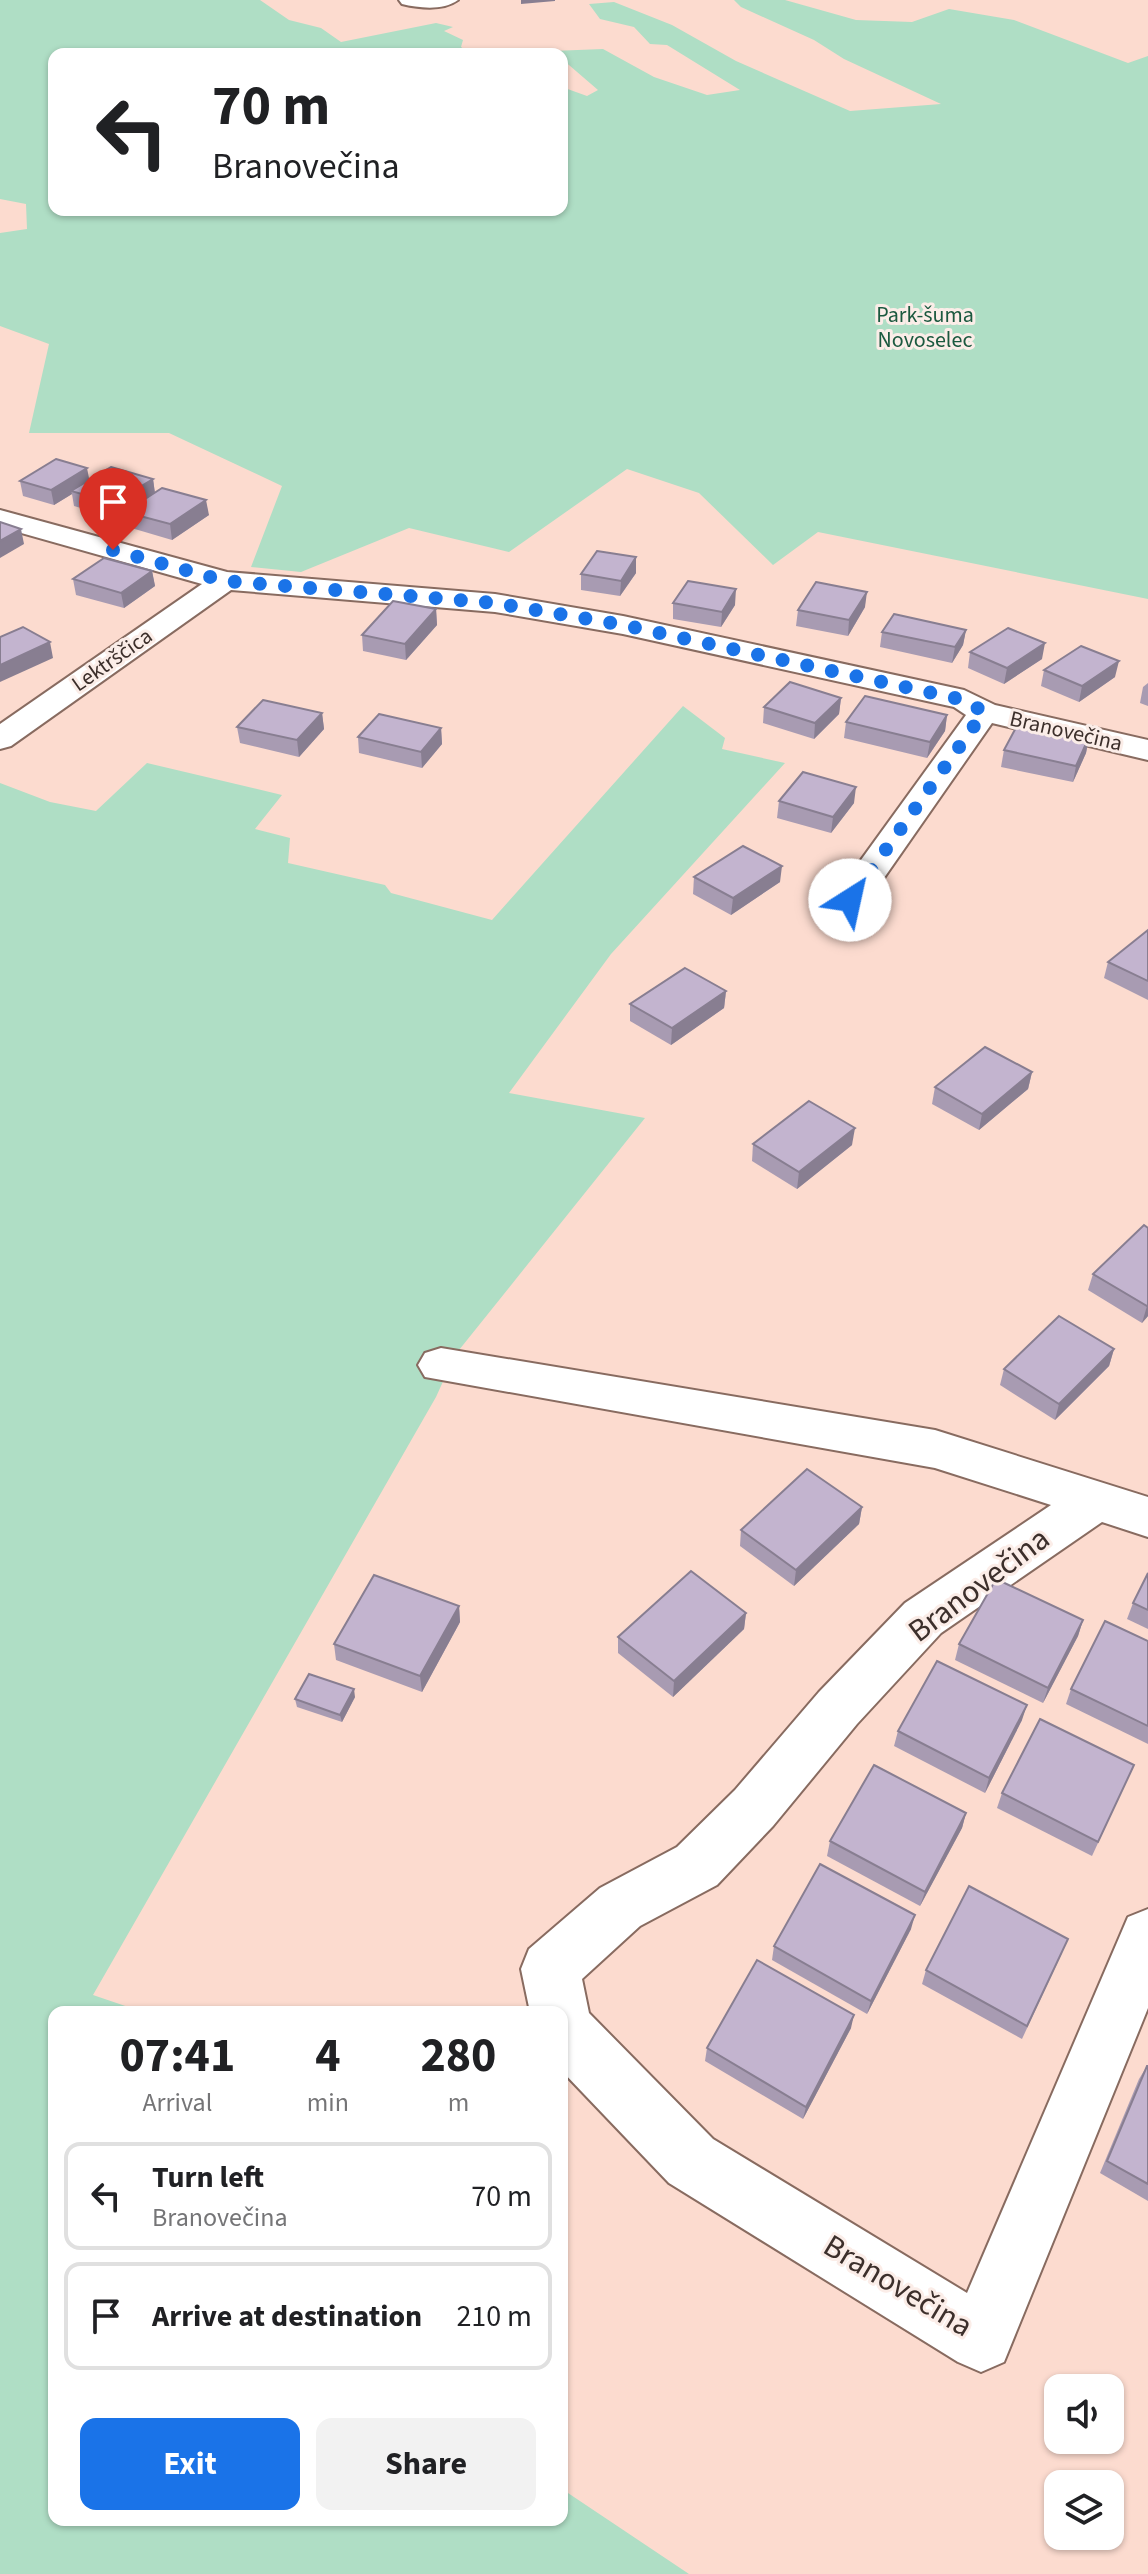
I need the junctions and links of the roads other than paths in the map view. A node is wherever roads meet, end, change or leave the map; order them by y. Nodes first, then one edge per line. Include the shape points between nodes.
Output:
1 (408, 0) edge
2 (449, 0) edge
3 (0, 518) edge
4 (225, 581) junction
5 (984, 712) junction
6 (0, 739) edge
7 (1148, 750) edge
8 (850, 900) dead end
9 (441, 1365) dead end
10 (1096, 1500) junction
11 (1148, 1517) edge
12 (1148, 1937) edge
13 (559, 2006) edge
14 (568, 2034) edge

1 - 2 street
3 - 4 street, Branovečina
4 - 5 street, Branovečina via 495,603 581,617 964,700
4 - 6 street, Lektrščica
5 - 7 street, Branovečina
5 - 8 street, Branovečina
9 - 10 street, Branovečina via 935,1449
10 - 11 street, Branovečina
10 - 13 street, Branovečina via 923,1618 697,1866 620,1907 550,1969
12 - 14 street, Branovečina via 981,2339 691,2161

